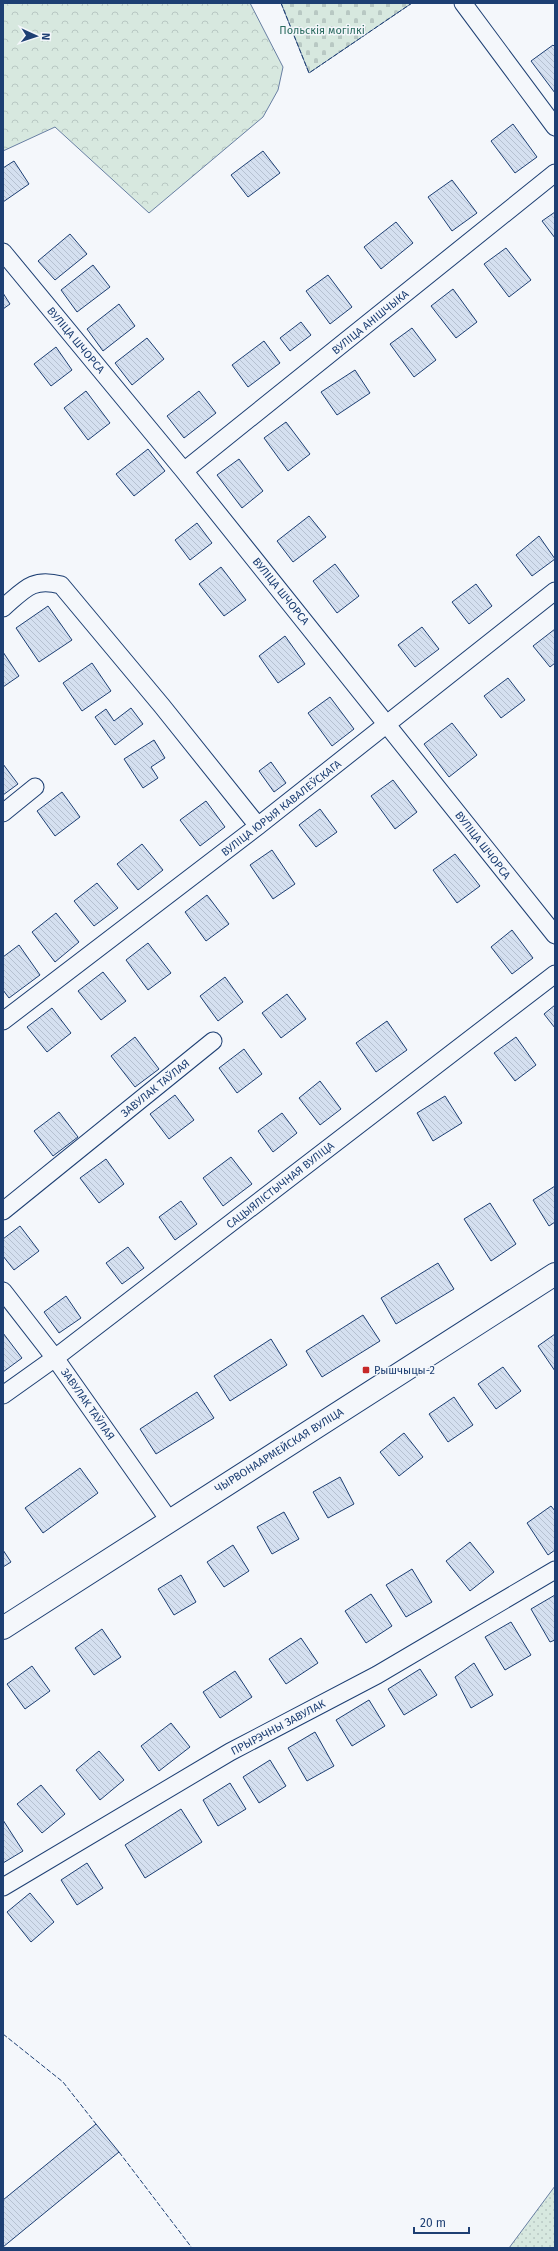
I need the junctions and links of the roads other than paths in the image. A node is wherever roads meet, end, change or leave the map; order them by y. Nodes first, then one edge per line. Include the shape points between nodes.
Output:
1 (463, 3) edge
2 (555, 127) edge
3 (555, 173) edge
4 (3, 252) edge
5 (184, 471) junction
6 (555, 591) edge
7 (3, 608) edge
8 (388, 724) junction
9 (35, 787) dead end
10 (3, 813) edge
11 (258, 826) junction
12 (555, 935) edge
13 (555, 974) edge
14 (3, 1021) edge
15 (213, 1041) dead end
16 (3, 1211) edge
17 (555, 1274) edge
18 (3, 1291) edge
19 (55, 1358) junction
20 (3, 1395) edge
21 (169, 1520) junction
22 (555, 1570) edge
23 (3, 1628) edge
24 (3, 1887) edge

1 - 2 street
3 - 5 street, ВУЛІЦА АНІШЧЫКА
4 - 5 street, ВУЛІЦА ШЧОРСА
5 - 8 street, ВУЛІЦА ШЧОРСА
6 - 8 street, ВУЛІЦА ЮРЫЯ КАВАЛЕЎСКАГА
7 - 11 street via 30,584 47,581 61,585
8 - 11 street, ВУЛІЦА ЮРЫЯ КАВАЛЕЎСКАГА
8 - 12 street, ВУЛІЦА ШЧОРСА
9 - 10 street
11 - 14 street, ВУЛІЦА ЮРЫЯ КАВАЛЕЎСКАГА
13 - 19 street, САЦЫЯЛІСТЫЧНАЯ ВУЛІЦА
15 - 16 street, ЗАВУЛАК ТАЎЛАЯ
17 - 21 highway, ЧЫРВОНААРМЕЙСКАЯ ВУЛІЦА
18 - 19 street, ЗАВУЛАК ТАЎЛАЯ
19 - 20 street, САЦЫЯЛІСТЫЧНАЯ ВУЛІЦА
19 - 21 street, ЗАВУЛАК ТАЎЛАЯ
21 - 23 highway, ЧЫРВОНААРМЕЙСКАЯ ВУЛІЦА
22 - 24 street, ПРЫРЭЧНЫ ЗАВУЛАК via 377,1675 230,1752

